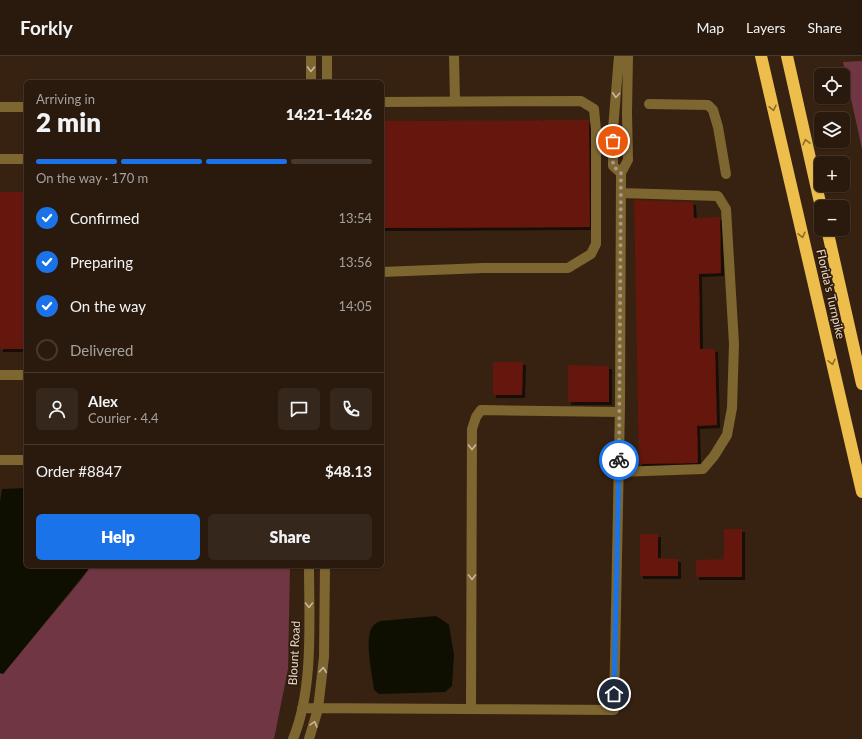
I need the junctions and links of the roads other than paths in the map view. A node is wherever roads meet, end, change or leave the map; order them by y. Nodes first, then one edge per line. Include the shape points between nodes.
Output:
1 (311, 56) edge
2 (327, 56) edge
3 (454, 56) edge
4 (619, 56) edge
5 (628, 56) edge
6 (761, 56) edge
7 (787, 56) edge
8 (311, 80) edge
9 (327, 80) edge
10 (455, 101) junction
11 (384, 102) edge
12 (649, 104) dead end
13 (0, 107) edge
14 (24, 107) edge
15 (0, 159) edge
16 (24, 160) edge
17 (621, 173) junction
18 (726, 174) dead end
19 (621, 193) junction
20 (820, 200) edge
21 (828, 236) edge
22 (384, 272) edge
23 (0, 375) edge
24 (24, 376) edge
25 (862, 384) edge
26 (620, 412) junction
27 (0, 460) edge
28 (24, 460) edge
29 (618, 472) junction
30 (862, 492) edge
31 (309, 568) edge
32 (325, 568) edge
33 (302, 708) junction
34 (318, 709) junction
35 (471, 709) junction
36 (293, 739) edge
37 (310, 739) edge

1 -> 8 street
2 - 9 street
3 - 10 street
4 -> 17 street via 613,129 613,166
5 - 17 street via 628,160
6 -> 30 highway, Florida's Turnpike
20 -> 7 highway
10 - 11 street
10 - 22 street via 581,101 594,109 596,244 591,254 568,268
12 - 18 street via 708,105 713,110 718,127
13 - 14 street
15 - 16 street
17 - 19 street
19 - 26 street
19 - 29 street via 718,196 726,209 734,344 732,408 727,435 703,469
21 - 25 highway, Florida's Turnpike
23 - 24 street
26 - 29 street
26 -> 35 street via 481,410 476,417 472,428
27 - 28 street
29 - 35 street via 614,710
31 -> 33 street, Blount Road via 308,656
34 -> 32 street via 324,656
33 - 34 street
33 - 36 street, Blount Road
34 - 35 street
37 -> 34 street

